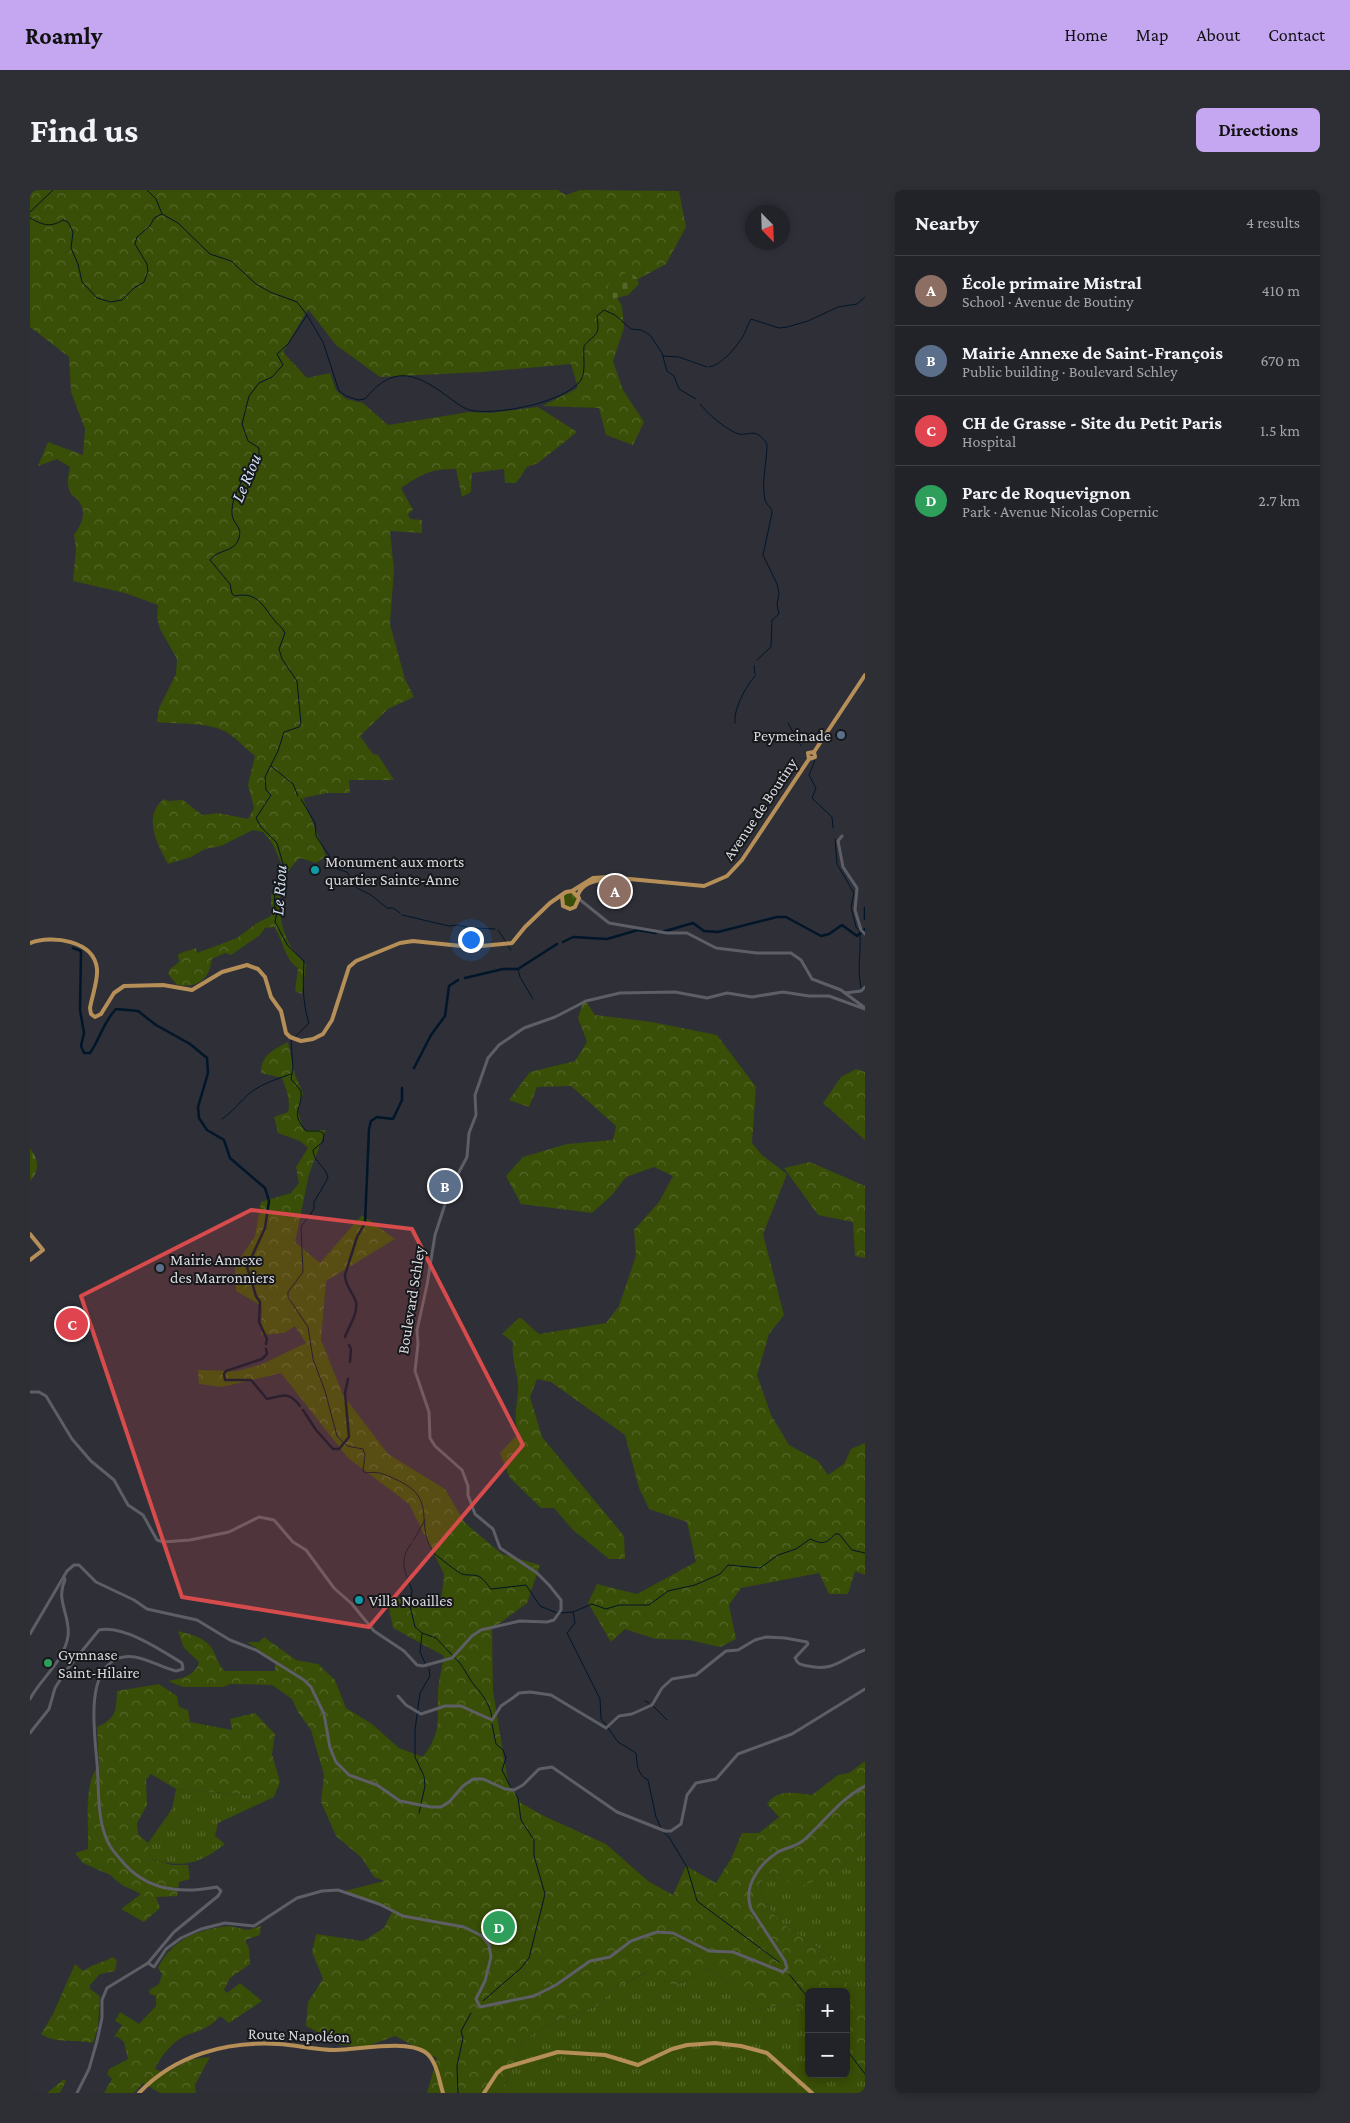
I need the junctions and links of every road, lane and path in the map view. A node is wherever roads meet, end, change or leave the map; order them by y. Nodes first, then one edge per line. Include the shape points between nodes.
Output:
1 (865, 675) edge
2 (842, 836) dead end
3 (614, 878) junction
4 (572, 891) junction
5 (562, 896) junction
6 (579, 897) junction
7 (550, 903) junction
8 (562, 904) junction
9 (577, 906) junction
10 (591, 907) junction
11 (865, 934) edge
12 (30, 944) edge
13 (865, 987) edge
14 (845, 993) junction
15 (865, 1008) edge
16 (30, 1234) edge
17 (30, 1260) edge
18 (30, 1392) edge
19 (64, 1577) junction
20 (30, 1634) edge
21 (865, 1650) edge
22 (865, 1689) edge
23 (398, 1696) dead end
24 (30, 1698) edge
25 (30, 1733) edge
26 (865, 1786) edge
27 (148, 1963) junction
28 (77, 2093) edge
29 (139, 2093) edge
30 (444, 2093) edge
31 (484, 2093) edge
32 (812, 2093) edge

1 - 3 main road, Avenue de Boutiny via 814,752 808,753 809,759 742,860 727,876 711,884 696,886
2 - 11 main road via 838,842 842,861 857,888 855,910
3 - 4 main road, Avenue de Boutiny via 593,878
3 - 6 main road, Avenue de Boutiny via 588,884 580,889
4 - 5 main road
4 - 6 main road
5 - 7 main road
5 - 8 main road
6 - 9 main road
6 - 10 main road
7 - 8 main road
7 - 12 main road via 510,944 472,947 413,941 356,961 347,970 332,1020 325,1032 309,1040 290,1037 284,1030 281,1011 271,997 265,977 253,966 234,967 192,990 169,985 124,986 114,993 97,1017 90,1014 96,978 95,964 88,951 77,944 47,939
8 - 9 main road via 570,909
9 - 10 main road
10 - 14 main road via 609,923 667,933 687,933 716,948 791,953 801,960 812,979
13 - 14 main road via 861,991
14 - 15 main road
15 - 18 main road, Boulevard Schley via 829,996 783,992 752,997 727,993 707,998 675,992 628,992 596,997 524,1028 493,1051 475,1095 476,1115 469,1132 467,1157 453,1183 433,1243 414,1363 429,1412 430,1438 462,1470 475,1514 492,1529 500,1548 541,1577 557,1594 562,1604 554,1620 520,1621 481,1630 452,1658 417,1665 374,1631 334,1588 306,1550 293,1542 274,1520 259,1517 229,1532 187,1541 161,1542 142,1515 128,1505 114,1480 72,1439 46,1396
16 - 17 main road via 39,1250
19 - 20 main road
19 - 22 main road via 76,1564 83,1567 96,1582 147,1609 197,1620 230,1640 249,1646 304,1680 324,1714 332,1756 343,1770 377,1785 400,1801 427,1806 446,1804 473,1779 483,1779 514,1790 540,1770 552,1766 617,1812 661,1831 671,1831 683,1820 687,1795 696,1784 716,1778 738,1754 792,1734
19 - 24 main road via 61,1592 68,1636 62,1653
21 - 23 main road via 833,1667 811,1668 799,1664 795,1658 807,1642 766,1637 755,1640 738,1650 726,1651 696,1674 672,1679 652,1705 619,1716 606,1728 551,1695 519,1693 498,1709 492,1720 461,1706 445,1706 419,1713
25 - 27 main road via 49,1709 55,1688 65,1672 99,1630 114,1630 147,1642 182,1663 184,1669 174,1671 143,1659 116,1659 105,1668 93,1708 101,1818 113,1851 135,1876 153,1886 198,1890 218,1887 221,1891 174,1932
26 - 27 main road via 844,1798 802,1842 777,1853 752,1879 748,1901 785,1961 787,1968 783,1972 733,1952 709,1952 673,1933 657,1932 631,1941 610,1957 590,1961 534,1996 480,2007 476,1999 485,1981 491,1953 482,1936 464,1927 403,1916 377,1903 334,1889 297,1898 254,1926 226,1923 201,1929 181,1938 166,1950 154,1967
27 - 28 main road via 110,1985 105,1992 97,2042
29 - 30 main road, Route Napoléon via 167,2069 196,2054 231,2046 273,2044 333,2050 415,2048 431,2058
31 - 32 main road via 496,2073 503,2068 554,2052 605,2055 638,2065 679,2047 715,2043 764,2052

